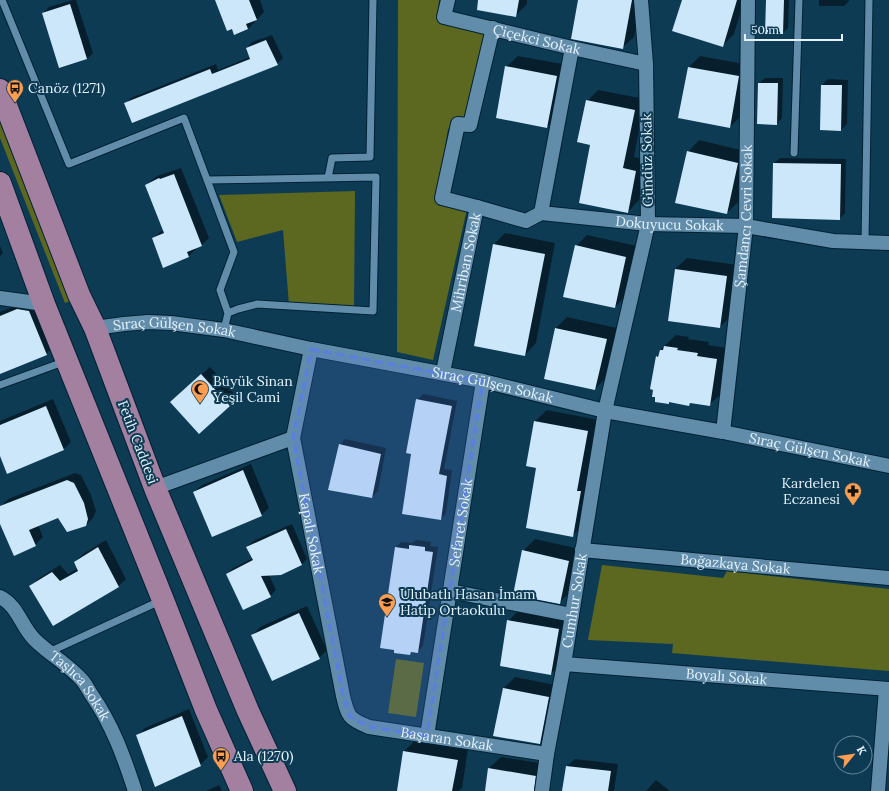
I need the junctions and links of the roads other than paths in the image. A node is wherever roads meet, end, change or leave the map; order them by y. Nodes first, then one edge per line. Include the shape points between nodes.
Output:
1 (2, 0) edge
2 (373, 0) edge
3 (448, 0) edge
4 (641, 0) edge
5 (748, 0) edge
6 (799, 0) edge
7 (869, 0) edge
8 (493, 28) junction
9 (572, 48) junction
10 (646, 64) junction
11 (0, 90) edge
12 (794, 153) dead end
13 (328, 178) junction
14 (207, 180) junction
15 (0, 183) edge
16 (477, 207) junction
17 (541, 213) junction
18 (648, 224) junction
19 (746, 226) junction
20 (865, 242) junction
21 (889, 243) edge
22 (0, 298) edge
23 (44, 304) junction
24 (228, 313) junction
25 (95, 328) junction
26 (224, 330) junction
27 (311, 349) junction
28 (67, 360) junction
29 (442, 372) junction
30 (482, 381) junction
31 (0, 385) edge
32 (605, 411) junction
33 (723, 432) junction
34 (293, 438) junction
35 (889, 466) edge
36 (155, 488) junction
37 (582, 550) junction
38 (889, 578) edge
39 (450, 591) junction
40 (0, 597) edge
41 (163, 600) junction
42 (572, 615) junction
43 (49, 652) junction
44 (564, 664) junction
45 (888, 689) edge
46 (350, 717) joint
47 (427, 736) junction
48 (547, 754) junction
49 (135, 791) edge
50 (242, 791) edge
51 (285, 791) edge
52 (542, 791) edge
53 (878, 791) edge

1 - 14 lane via 69,164 184,118
2 - 13 lane via 370,157 332,158
3 - 8 street, Çiçekci Sokak via 444,17
4 - 10 street, Gündüz Sokak
5 - 19 street, Şamdancı Cevri Sokak
6 - 12 lane
7 - 20 lane
8 - 9 street, Çiçekci Sokak
8 - 16 street, Mihriban Sokak via 470,125 458,124 442,198
9 - 10 street, Çiçekci Sokak
9 - 17 street
10 - 18 street, Gündüz Sokak
11 - 25 main road, Fetih Caddesi via 79,295
13 - 14 lane
13 - 24 lane via 376,177 373,311 257,304
14 - 24 lane via 234,252 220,290
15 - 23 main road
16 - 17 street, Dokuyucu Sokak via 526,221
16 - 29 street, Mihriban Sokak
17 - 18 street, Dokuyucu Sokak
18 - 19 street, Dokuyucu Sokak
18 - 32 street, Gündüz Sokak
19 - 20 street, Dokuyucu Sokak via 833,241
19 - 33 street, Şamdancı Cevri Sokak
20 - 21 street, Dokuyucu Sokak
22 - 23 street
23 - 28 main road
24 - 26 lane
25 - 26 street, Sıraç Gülşen Sokak via 148,322
25 - 36 main road, Fetih Caddesi
26 - 27 street, Sıraç Gülşen Sokak
27 - 29 street, Sıraç Gülşen Sokak
27 - 34 street, Kapalı Sokak
28 - 31 lane
28 - 41 main road
29 - 30 street, Sıraç Gülşen Sokak
30 - 32 street, Sıraç Gülşen Sokak
30 - 39 street, Sefaret Sokak
32 - 33 street, Sıraç Gülşen Sokak
32 - 37 street, Cumhur Sokak
33 - 35 street, Sıraç Gülşen Sokak
34 - 36 street
34 - 46 street, Kapalı Sokak via 342,696
36 - 51 main road, Fetih Caddesi via 248,712
37 - 38 street, Boğazkaya Sokak
37 - 42 street, Cumhur Sokak
39 - 42 street
39 - 47 street, Sefaret Sokak
40 - 43 street, Taşlıca Sokak via 14,608 33,639
41 - 43 lane
41 - 50 main road via 206,710
42 - 44 street, Cumhur Sokak
43 - 49 street, Taşlıca Sokak via 81,679 97,702 121,749
44 - 45 street, Boyalı Sokak
44 - 48 street, Cumhur Sokak
45 - 53 street
46 - 47 street, Başaran Sokak via 369,727
47 - 48 street, Başaran Sokak
48 - 52 street, Cumhur Sokak

